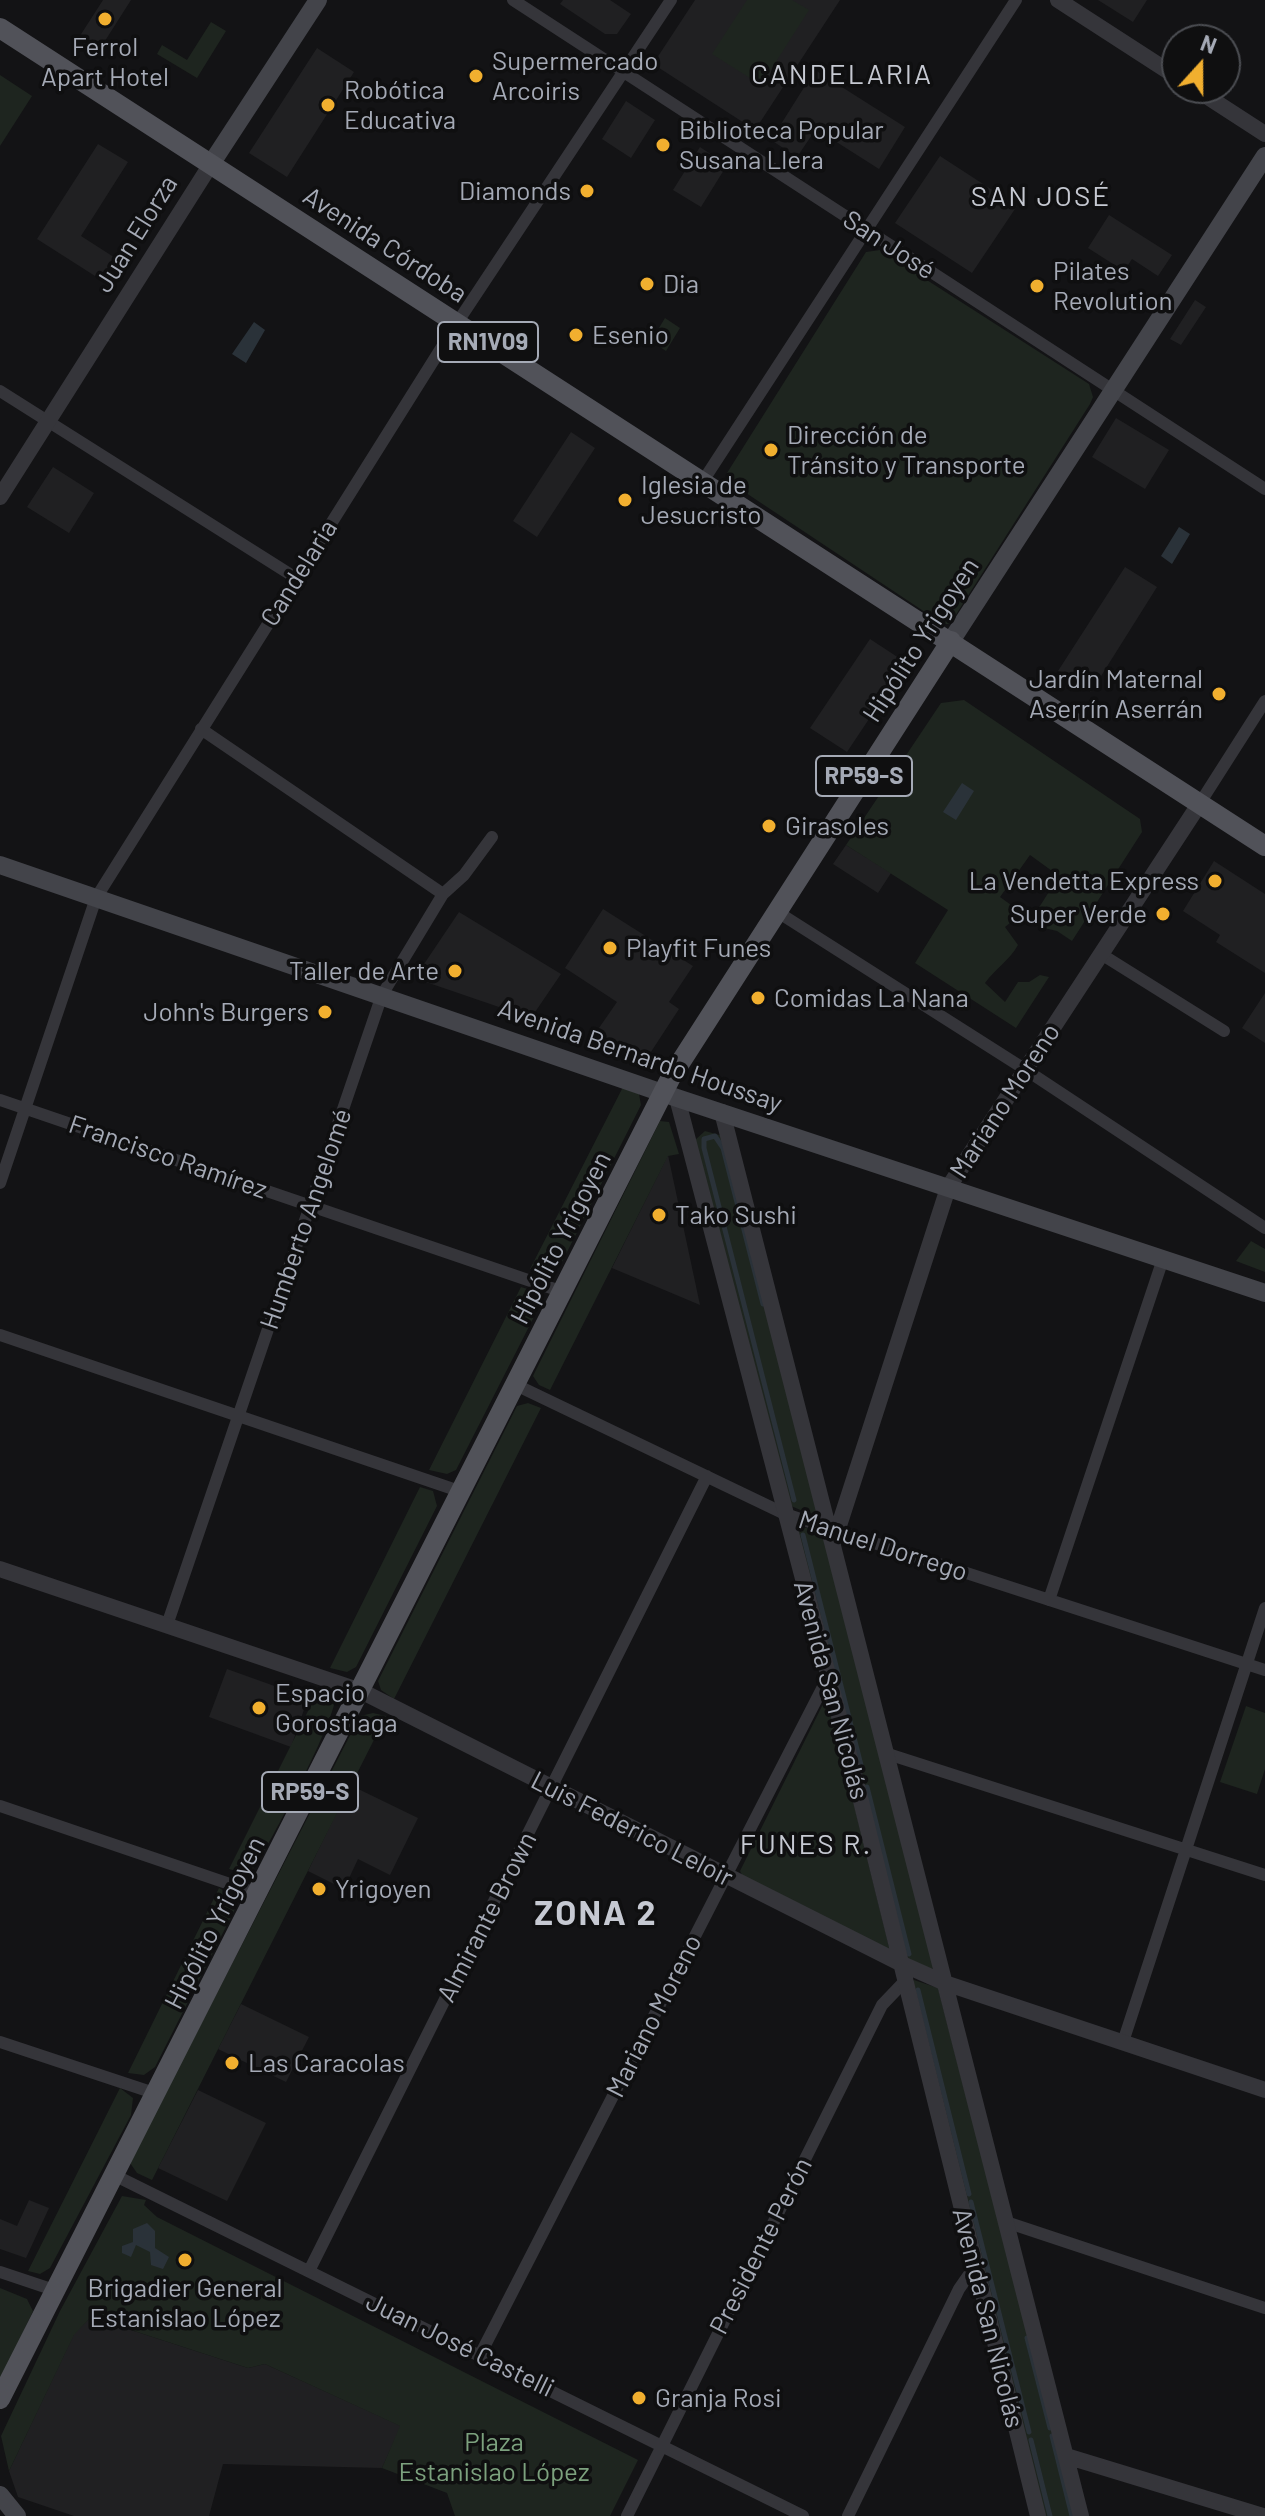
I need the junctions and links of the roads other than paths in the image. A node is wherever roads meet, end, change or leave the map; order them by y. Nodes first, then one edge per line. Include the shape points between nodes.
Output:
1 (318, 0) edge
2 (513, 0) edge
3 (671, 0) edge
4 (1016, 0) edge
5 (1058, 0) edge
6 (0, 28) edge
7 (1161, 67) edge
8 (624, 72) junction
9 (1219, 104) edge
10 (1265, 134) edge
11 (1265, 156) edge
12 (211, 164) junction
13 (866, 229) junction
14 (457, 323) junction
15 (0, 391) edge
16 (1114, 391) junction
17 (48, 421) junction
18 (703, 481) junction
19 (1265, 489) edge
20 (0, 497) edge
21 (296, 578) junction
22 (951, 641) junction
23 (1265, 701) edge
24 (201, 729) junction
25 (1200, 803) junction
26 (492, 837) dead end
27 (1265, 846) edge
28 (0, 865) edge
29 (443, 894) junction
30 (96, 898) junction
31 (776, 911) junction
32 (1101, 954) junction
33 (382, 995) junction
34 (1224, 1031) dead end
35 (1026, 1070) junction
36 (670, 1095) junction
37 (0, 1100) edge
38 (25, 1109) junction
39 (722, 1112) junction
40 (0, 1183) edge
41 (948, 1188) junction
42 (310, 1206) junction
43 (1265, 1228) edge
44 (1163, 1259) junction
45 (563, 1292) junction
46 (1265, 1293) edge
47 (0, 1335) edge
48 (516, 1385) junction
49 (238, 1416) junction
50 (707, 1476) junction
51 (462, 1492) junction
52 (785, 1514) junction
53 (834, 1534) junction
54 (0, 1569) edge
55 (1049, 1600) junction
56 (1265, 1608) edge
57 (167, 1625) junction
58 (1247, 1664) junction
59 (1265, 1670) edge
60 (828, 1677) junction
61 (361, 1691) junction
62 (888, 1754) junction
63 (551, 1788) junction
64 (0, 1806) edge
65 (1186, 1849) junction
66 (1265, 1875) edge
67 (726, 1877) junction
68 (259, 1894) junction
69 (900, 1963) junction
70 (904, 1982) junction
71 (945, 1983) junction
72 (0, 2042) edge
73 (1123, 2042) junction
74 (1265, 2090) edge
75 (157, 2094) junction
76 (116, 2176) junction
77 (1006, 2222) junction
78 (975, 2266) junction
79 (309, 2271) junction
80 (0, 2272) edge
81 (57, 2291) junction
82 (1265, 2308) edge
83 (480, 2355) junction
84 (0, 2399) edge
85 (662, 2445) junction
86 (1066, 2456) junction
87 (0, 2495) edge
88 (17, 2516) edge
89 (627, 2516) edge
90 (803, 2516) edge
91 (848, 2516) edge
92 (1038, 2516) edge
93 (1081, 2516) edge
94 (1263, 2516) edge

1 - 12 main road, Juan Elorza
2 - 8 street, San José
3 - 8 street, Candelaria
4 - 13 street
5 - 7 street
6 - 12 main road, Avenida Córdoba / RN1V09
8 - 13 street, San José
8 - 14 street, Candelaria
9 - 10 street
11 - 16 main road, Hipólito Yrigoyen / RP59-S
12 - 14 main road, Avenida Córdoba / RN1V09
12 - 17 street, Juan Elorza
13 - 16 street, San José
13 - 18 street
14 - 18 main road, Avenida Córdoba / RN1V09
14 - 21 street, Candelaria
15 - 17 street
16 - 19 street, San José
16 - 22 main road, Hipólito Yrigoyen / RP59-S
17 - 20 street, Juan Elorza
17 - 21 street
18 - 22 main road, Avenida Córdoba / RN1V09
21 - 24 street, Candelaria
22 - 25 main road, Avenida Córdoba / RN1V09
22 - 31 main road, Hipólito Yrigoyen / RP59-S
23 - 25 street, Mariano Moreno
24 - 29 street
24 - 30 street, Candelaria
25 - 27 main road, Avenida Córdoba / RN1V09
25 - 32 street, Mariano Moreno
26 - 29 street, Humberto Angelomé
28 - 30 main road, Avenida Bernardo Houssay
29 - 33 street, Humberto Angelomé
30 - 33 main road, Avenida Bernardo Houssay
30 - 38 street, Candelaria
31 - 35 street
31 - 36 main road, Hipólito Yrigoyen / RP59-S via 696,1035
32 - 34 street
32 - 35 street, Mariano Moreno
33 - 36 main road, Avenida Bernardo Houssay
33 - 42 street, Humberto Angelomé
35 - 41 street, Mariano Moreno
35 - 43 street
36 - 39 main road, Avenida Bernardo Houssay
36 - 45 main road, Hipólito Yrigoyen / RP59-S
36 - 52 street, Avenida San Nicolás
37 - 38 street, Francisco Ramírez
38 - 40 street, Candelaria
38 - 42 street, Francisco Ramírez
39 - 41 main road, Avenida Bernardo Houssay
39 - 53 street, Avenida San Nicolás
41 - 44 main road, Avenida Bernardo Houssay
41 - 53 street, Mariano Moreno
42 - 45 street, Francisco Ramírez
42 - 49 street, Humberto Angelomé
44 - 46 main road, Avenida Bernardo Houssay
44 - 55 street
45 - 48 main road, Hipólito Yrigoyen / RP59-S
47 - 49 street
48 - 50 street, Manuel Dorrego
48 - 51 main road, Hipólito Yrigoyen / RP59-S
49 - 51 street
49 - 57 street, Humberto Angelomé
50 - 52 street, Manuel Dorrego
50 - 63 street, Almirante Brown
51 - 61 main road, Hipólito Yrigoyen / RP59-S
52 - 53 street, Manuel Dorrego
52 - 60 street, Avenida San Nicolás
53 - 55 street, Manuel Dorrego
53 - 62 street, Avenida San Nicolás
54 - 57 street, Luis Federico Leloir
55 - 58 street, Manuel Dorrego
56 - 58 street
57 - 61 street, Luis Federico Leloir
58 - 59 street, Manuel Dorrego
58 - 65 street
60 - 67 street, Mariano Moreno
60 - 69 street, Avenida San Nicolás
61 - 63 street, Luis Federico Leloir
61 - 68 main road, Hipólito Yrigoyen / RP59-S
62 - 65 street
62 - 71 street, Avenida San Nicolás
63 - 67 street, Luis Federico Leloir
63 - 79 street, Almirante Brown
64 - 68 street
65 - 66 street
65 - 73 street
67 - 69 street, Luis Federico Leloir
67 - 83 street, Mariano Moreno
68 - 75 main road, Hipólito Yrigoyen / RP59-S
69 - 70 street, Avenida San Nicolás
69 - 71 street, Luis Federico Leloir
70 - 78 street, Avenida San Nicolás
70 - 85 street, Presidente Perón via 882,2005
71 - 73 street, Luis Federico Leloir
71 - 77 street, Avenida San Nicolás
72 - 75 street
73 - 74 street, Luis Federico Leloir
75 - 76 main road, Hipólito Yrigoyen / RP59-S
76 - 79 street, Juan José Castelli
76 - 81 main road, Hipólito Yrigoyen / RP59-S
77 - 82 street
77 - 86 street, Avenida San Nicolás
78 - 91 street
78 - 92 street, Avenida San Nicolás
79 - 83 street, Juan José Castelli
80 - 81 street
81 - 84 main road, Hipólito Yrigoyen / RP59-S
83 - 85 street, Juan José Castelli
85 - 89 street, Presidente Perón
85 - 90 street, Juan José Castelli
86 - 93 street, Avenida San Nicolás
86 - 94 street
87 - 88 main road

